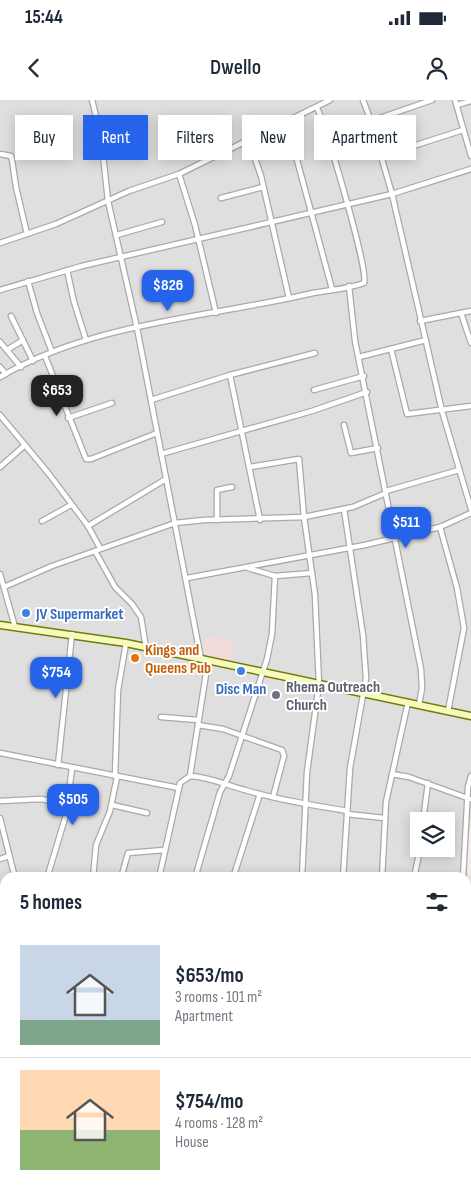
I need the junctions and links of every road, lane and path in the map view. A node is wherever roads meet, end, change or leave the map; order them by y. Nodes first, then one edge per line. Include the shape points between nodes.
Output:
1 (92, 100) edge
2 (330, 100) edge
3 (363, 100) edge
4 (432, 100) edge
5 (471, 101) edge
6 (412, 102) edge
7 (456, 103) edge
8 (317, 108) junction
9 (302, 115) edge
10 (369, 115) edge
11 (384, 115) edge
12 (463, 130) junction
13 (242, 144) edge
14 (416, 145) edge
15 (470, 145) edge
16 (0, 154) edge
17 (471, 156) edge
18 (255, 160) edge
19 (297, 160) edge
20 (383, 160) edge
21 (471, 169) edge
22 (179, 174) junction
23 (263, 187) junction
24 (392, 194) junction
25 (221, 198) dead end
26 (108, 201) junction
27 (346, 204) junction
28 (311, 212) junction
29 (271, 220) junction
30 (162, 222) dead end
31 (27, 234) junction
32 (117, 235) junction
33 (198, 239) junction
34 (0, 243) edge
35 (122, 258) junction
36 (67, 270) junction
37 (28, 281) junction
38 (349, 286) junction
39 (332, 289) junction
40 (0, 290) edge
41 (289, 298) junction
42 (471, 311) edge
43 (216, 313) junction
44 (461, 313) junction
45 (11, 316) dead end
46 (420, 321) junction
47 (137, 328) junction
48 (23, 340) junction
49 (86, 340) junction
50 (426, 340) junction
51 (0, 342) edge
52 (471, 343) edge
53 (391, 349) junction
54 (7, 350) junction
55 (52, 352) junction
56 (315, 353) dead end
57 (45, 356) junction
58 (360, 357) junction
59 (33, 361) junction
60 (0, 367) edge
61 (21, 367) junction
62 (6, 374) junction
63 (230, 375) junction
64 (364, 376) junction
65 (0, 377) edge
66 (314, 390) dead end
67 (367, 392) junction
68 (151, 400) junction
69 (112, 403) dead end
70 (471, 406) edge
71 (442, 410) junction
72 (0, 416) edge
73 (68, 418) junction
74 (344, 424) dead end
75 (243, 431) junction
76 (157, 432) junction
77 (25, 445) junction
78 (378, 448) junction
79 (162, 454) junction
80 (250, 467) junction
81 (0, 468) edge
82 (459, 470) junction
83 (166, 479) junction
84 (232, 487) dead end
85 (386, 492) junction
86 (71, 505) junction
87 (471, 509) edge
88 (344, 510) junction
89 (471, 513) edge
90 (304, 517) junction
91 (217, 520) junction
92 (260, 520) junction
93 (42, 521) dead end
94 (176, 523) junction
95 (88, 526) junction
96 (440, 527) junction
97 (393, 538) junction
98 (350, 548) junction
99 (97, 550) junction
100 (309, 555) junction
101 (248, 568) junction
102 (312, 573) junction
103 (0, 574) edge
104 (275, 576) junction
105 (187, 578) junction
106 (4, 587) junction
107 (0, 625) edge
108 (15, 627) junction
109 (464, 628) junction
110 (471, 628) edge
111 (72, 634) junction
112 (126, 643) junction
113 (146, 648) junction
114 (201, 659) junction
115 (208, 661) junction
116 (262, 672) junction
117 (319, 684) junction
118 (364, 693) junction
119 (408, 702) junction
120 (419, 705) junction
121 (448, 711) junction
122 (471, 716) edge
123 (161, 717) dead end
124 (198, 723) junction
125 (241, 736) junction
126 (0, 753) edge
127 (58, 765) junction
128 (72, 768) junction
129 (392, 774) junction
130 (116, 776) junction
131 (190, 776) junction
132 (471, 776) edge
133 (226, 783) junction
134 (428, 783) junction
135 (179, 788) junction
136 (260, 794) junction
137 (273, 797) junction
138 (470, 799) edge
139 (0, 801) edge
140 (67, 804) junction
141 (305, 804) junction
142 (112, 805) junction
143 (347, 812) junction
144 (424, 812) edge
145 (148, 813) dead end
146 (0, 818) edge
147 (384, 818) junction
148 (164, 850) junction
149 (9, 856) junction
150 (418, 857) edge
151 (0, 859) edge
152 (13, 872) edge
153 (49, 872) edge
154 (94, 872) edge
155 (123, 872) edge
156 (161, 872) edge
157 (197, 872) edge
158 (235, 872) edge
159 (302, 872) edge
160 (343, 872) edge
161 (382, 872) edge
162 (415, 872) edge
163 (463, 872) edge

1 - 26 street via 101,136
2 - 8 street
3 - 10 street
4 - 6 street
5 - 7 street
6 - 11 street
7 - 12 street
8 - 9 street
8 - 27 street via 335,156
12 - 14 street
12 - 15 street
13 - 22 street
15 - 17 street
16 - 31 street via 6,154 12,160
18 - 23 street
19 - 28 street
20 - 24 street
21 - 24 street
22 - 26 street
22 - 33 street
23 - 25 street
23 - 29 street
24 - 27 street
24 - 46 street
26 - 31 street
26 - 32 street
27 - 28 street
27 - 38 street via 366,281
28 - 29 street
28 - 39 street
29 - 33 street
29 - 41 street
30 - 32 street
31 - 34 street
32 - 35 street
33 - 35 street
33 - 43 street
35 - 36 street
35 - 47 street
36 - 37 street
36 - 49 street
37 - 40 street
37 - 55 street
38 - 39 street
38 - 58 street
39 - 41 street
41 - 43 street
42 - 44 street
43 - 47 street
44 - 46 street
44 - 52 street
45 - 48 street
46 - 50 street
47 - 49 street
47 - 68 street
48 - 54 street
48 - 59 street
49 - 55 street
50 - 53 street
50 - 71 street
51 - 54 street
53 - 58 street
53 - 71 street via 405,412
54 - 61 street
55 - 57 street
56 - 63 street
57 - 59 street
57 - 73 street
58 - 64 street
59 - 61 street
60 - 62 street
61 - 62 street
62 - 65 street
63 - 68 street
63 - 75 street
64 - 66 street
64 - 67 street
67 - 75 street via 312,412
67 - 78 street
68 - 76 street
69 - 73 street
70 - 71 street
71 - 82 street
72 - 77 street
73 - 76 street via 88,460
74 - 78 street via 351,453
75 - 79 street
75 - 80 street
76 - 79 street
77 - 81 street
77 - 86 street
78 - 85 street
79 - 83 street
80 - 90 street via 299,459
80 - 92 street
82 - 85 street
82 - 87 street
83 - 94 street
83 - 95 street
84 - 91 street via 216,490
85 - 88 street
85 - 97 street
86 - 93 street
86 - 95 street
88 - 90 street
88 - 98 street
89 - 96 street
90 - 92 street
90 - 100 street
91 - 92 street
91 - 94 street
94 - 99 street
94 - 105 street
95 - 99 street
96 - 97 street
96 - 109 street
97 - 98 street
97 - 120 street via 421,669
98 - 100 street
98 - 118 street via 363,635
99 - 106 street
99 - 113 street via 115,587 141,617
100 - 101 street
100 - 102 street
101 - 104 street
101 - 105 street
102 - 104 street
102 - 117 street
103 - 106 street
104 - 116 street via 272,634
105 - 114 street
106 - 108 street
107 - 108 main road
108 - 111 main road
109 - 110 street
109 - 121 street
111 - 112 main road
111 - 127 street
112 - 113 main road
112 - 130 street via 118,690
113 - 114 main road
114 - 115 main road
115 - 116 main road
115 - 124 street
116 - 117 main road
116 - 125 street
117 - 118 main road
117 - 141 street
118 - 119 main road
118 - 143 street via 350,768
119 - 120 main road
119 - 129 street
120 - 121 main road
121 - 122 main road
123 - 124 street
124 - 125 street
124 - 131 street
125 - 133 street
125 - 137 street via 284,752
126 - 127 street
127 - 128 street
128 - 130 street
128 - 140 street
129 - 134 street
129 - 147 street
130 - 135 street
130 - 142 street
131 - 133 street
131 - 135 street via 180,783
132 - 138 street
133 - 136 street
133 - 157 street via 220,792
134 - 138 street
134 - 144 street
135 - 148 street
136 - 137 street
136 - 158 street
137 - 141 street
138 - 163 street
139 - 140 street via 41,799
140 - 153 street
141 - 143 street
141 - 159 street
142 - 145 street
142 - 154 street via 96,845
143 - 147 street
143 - 160 street
146 - 149 street
147 - 161 street
148 - 155 street via 128,853
148 - 156 street
149 - 151 street
149 - 152 street
150 - 162 street

